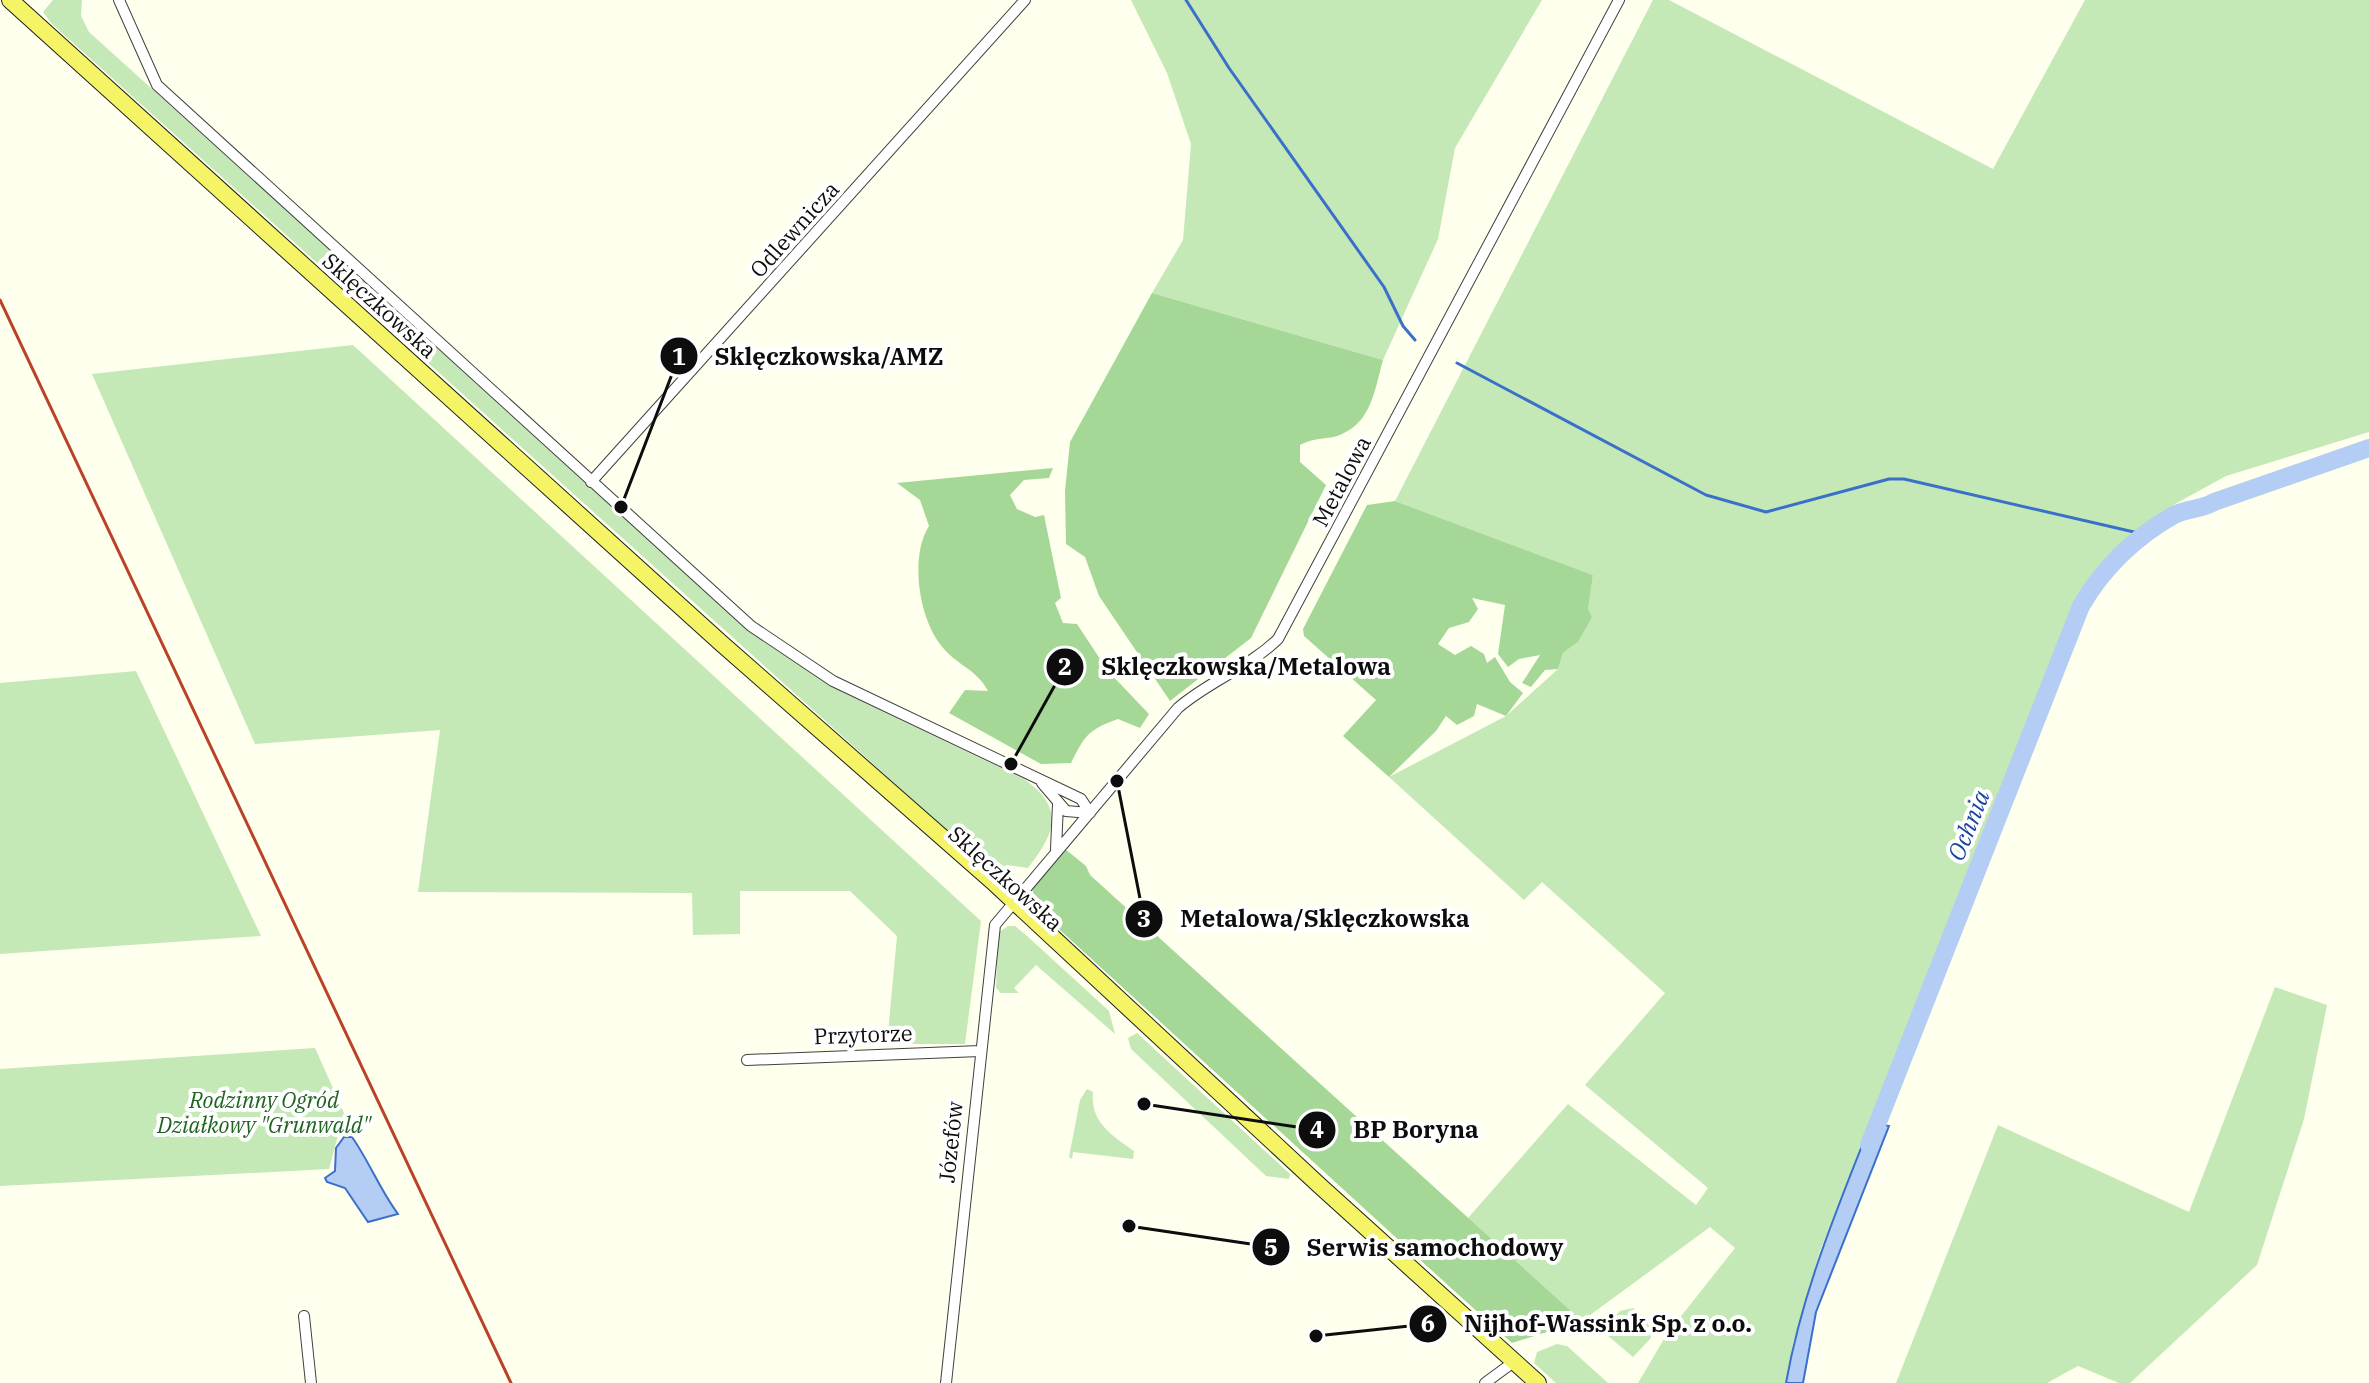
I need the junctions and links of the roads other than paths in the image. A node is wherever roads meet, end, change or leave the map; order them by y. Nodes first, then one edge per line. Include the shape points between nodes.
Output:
1 (119, 0) edge
2 (1025, 0) edge
3 (1619, 0) edge
4 (17, 2) edge
5 (591, 482) junction
6 (1041, 781) junction
7 (1058, 804) junction
8 (1090, 813) junction
9 (1055, 852) junction
10 (1010, 904) junction
11 (980, 1051) junction
12 (747, 1060) dead end
13 (304, 1316) dead end
14 (1515, 1361) junction
15 (311, 1383) edge
16 (946, 1383) edge
17 (1485, 1383) edge
18 (1538, 1383) edge

1 - 5 street via 157,85
2 - 5 street, Odlewnicza
3 - 8 street, Metalowa via 1278,639 1178,708
4 - 10 main road, Sklęczkowska via 721,643 754,679
5 - 6 street via 751,626 791,655 833,681
6 - 7 street
6 - 8 street via 1081,799
7 - 8 street via 1066,811
7 - 9 street
8 - 9 street, Metalowa
9 - 10 street, Metalowa
10 - 11 street, Józefów via 995,925
10 - 14 main road, Sklęczkowska
11 - 12 street, Przytorze
11 - 16 street, Józefów
13 - 15 street
14 - 17 street
14 - 18 main road, Sklęczkowska

